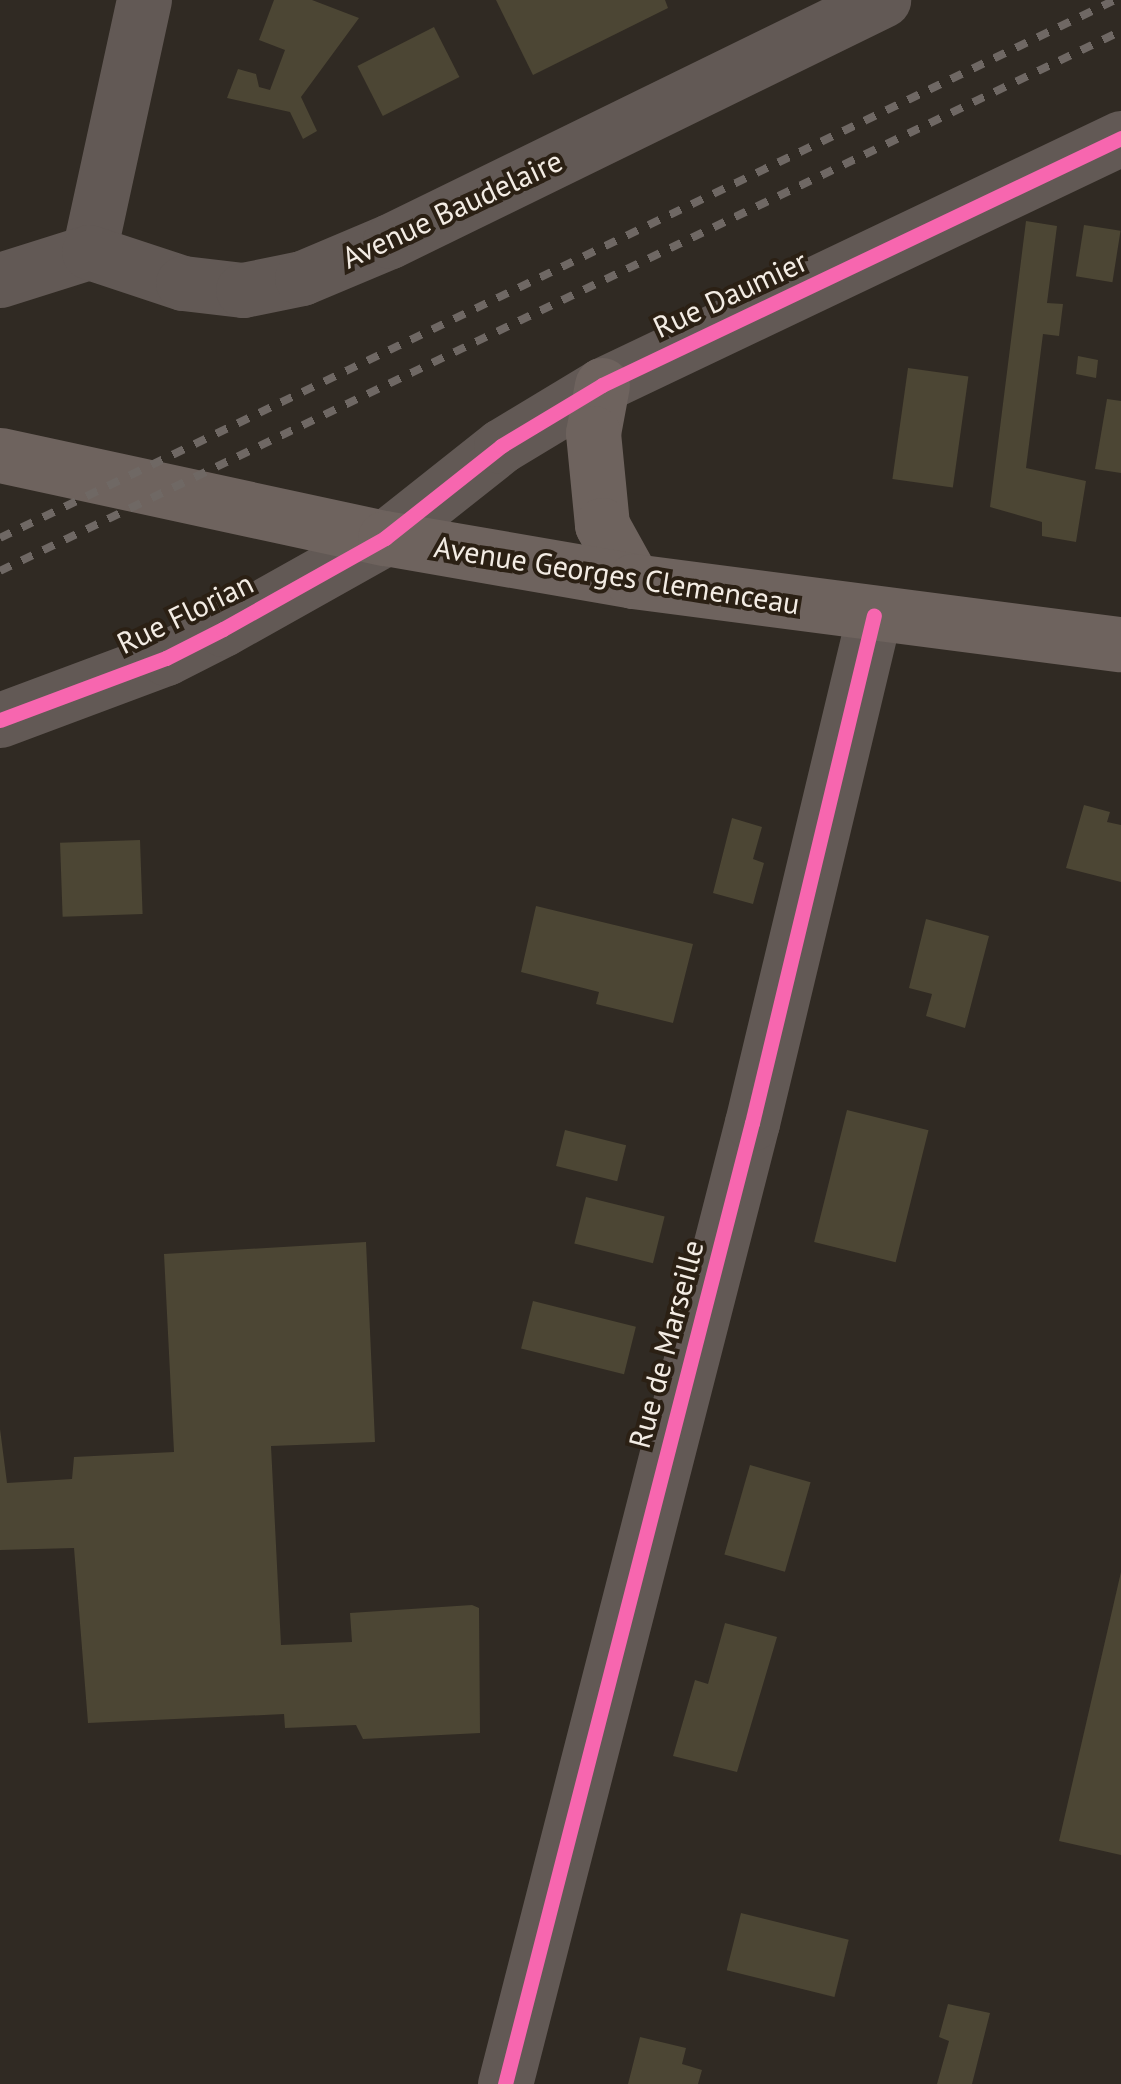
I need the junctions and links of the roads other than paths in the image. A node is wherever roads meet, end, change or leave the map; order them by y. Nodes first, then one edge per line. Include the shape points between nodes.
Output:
1 (144, 0) edge
2 (882, 0) edge
3 (1121, 138) edge
4 (89, 252) junction
5 (0, 280) edge
6 (602, 385) junction
7 (0, 455) edge
8 (385, 538) junction
9 (633, 582) junction
10 (874, 615) junction
11 (1121, 644) edge
12 (0, 720) edge
13 (505, 2084) edge

1 - 4 street
2 - 4 street, Avenue Baudelaire via 302,278 244,290 184,283
3 - 6 street, Rue Daumier
4 - 5 street
6 - 8 street, Rue Daumier via 501,446
6 - 9 main road via 593,433 602,525
7 - 8 main road, Avenue Georges Clemenceau
8 - 9 main road, Avenue Georges Clemenceau
8 - 12 street, Rue Florian via 166,658
9 - 10 main road, Avenue Georges Clemenceau
10 - 11 main road, Avenue Georges Clemenceau
10 - 13 street, Rue de Marseille via 752,1123

